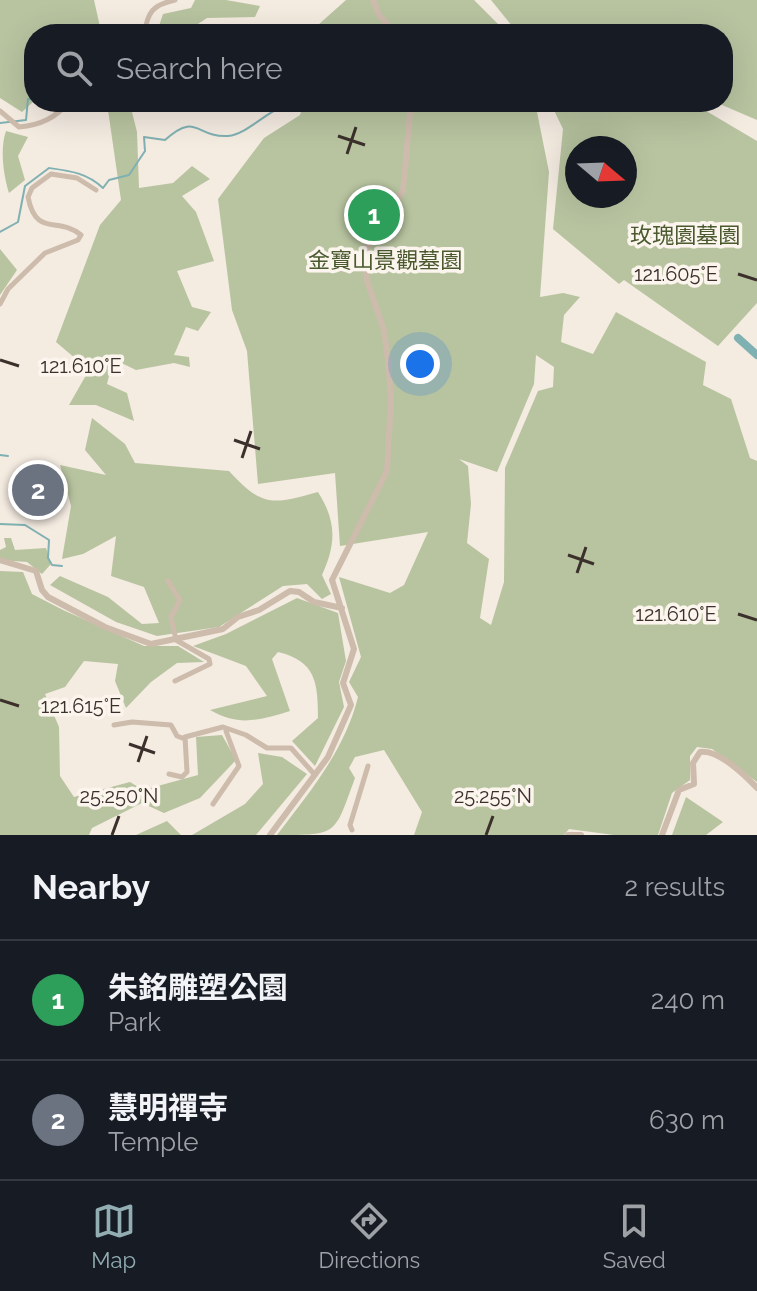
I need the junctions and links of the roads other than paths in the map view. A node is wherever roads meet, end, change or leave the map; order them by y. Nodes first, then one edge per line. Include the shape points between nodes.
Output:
1 (175, 0) edge
2 (373, 0) edge
3 (146, 24) edge
4 (387, 24) edge
5 (0, 111) edge
6 (60, 112) edge
7 (410, 112) edge
8 (96, 190) dead end
9 (0, 304) edge
10 (0, 560) edge
11 (168, 581) dead end
12 (342, 608) junction
13 (176, 640) junction
14 (175, 681) dead end
15 (114, 725) dead end
16 (226, 730) junction
17 (185, 739) junction
18 (368, 766) dead end
19 (169, 774) dead end
20 (315, 775) junction
21 (757, 788) edge
22 (213, 804) dead end
23 (352, 830) dead end
24 (270, 835) edge
25 (568, 835) edge
26 (581, 835) edge
27 (662, 835) edge

1 - 3 street via 156,4
2 - 4 street
5 - 6 street via 19,127 34,126
7 - 12 street via 403,191 370,239 365,256 388,361 387,471 335,572 332,585
8 - 9 street via 77,178 51,174 32,188 28,197 40,223 81,235 45,253
10 - 13 street via 36,571 48,597 105,627 151,644
11 - 13 street via 180,600 171,617
12 - 13 street via 290,591 223,629
12 - 20 street via 354,649 343,683 351,705
13 - 14 street via 210,664
15 - 17 street via 171,725
16 - 17 street
16 - 20 street via 267,748 291,748
16 - 22 street via 239,766
17 - 19 street via 187,772 182,777
18 - 23 street
20 - 24 street
21 - 27 street via 720,758 700,752 693,763 694,784 679,790
25 - 26 street

